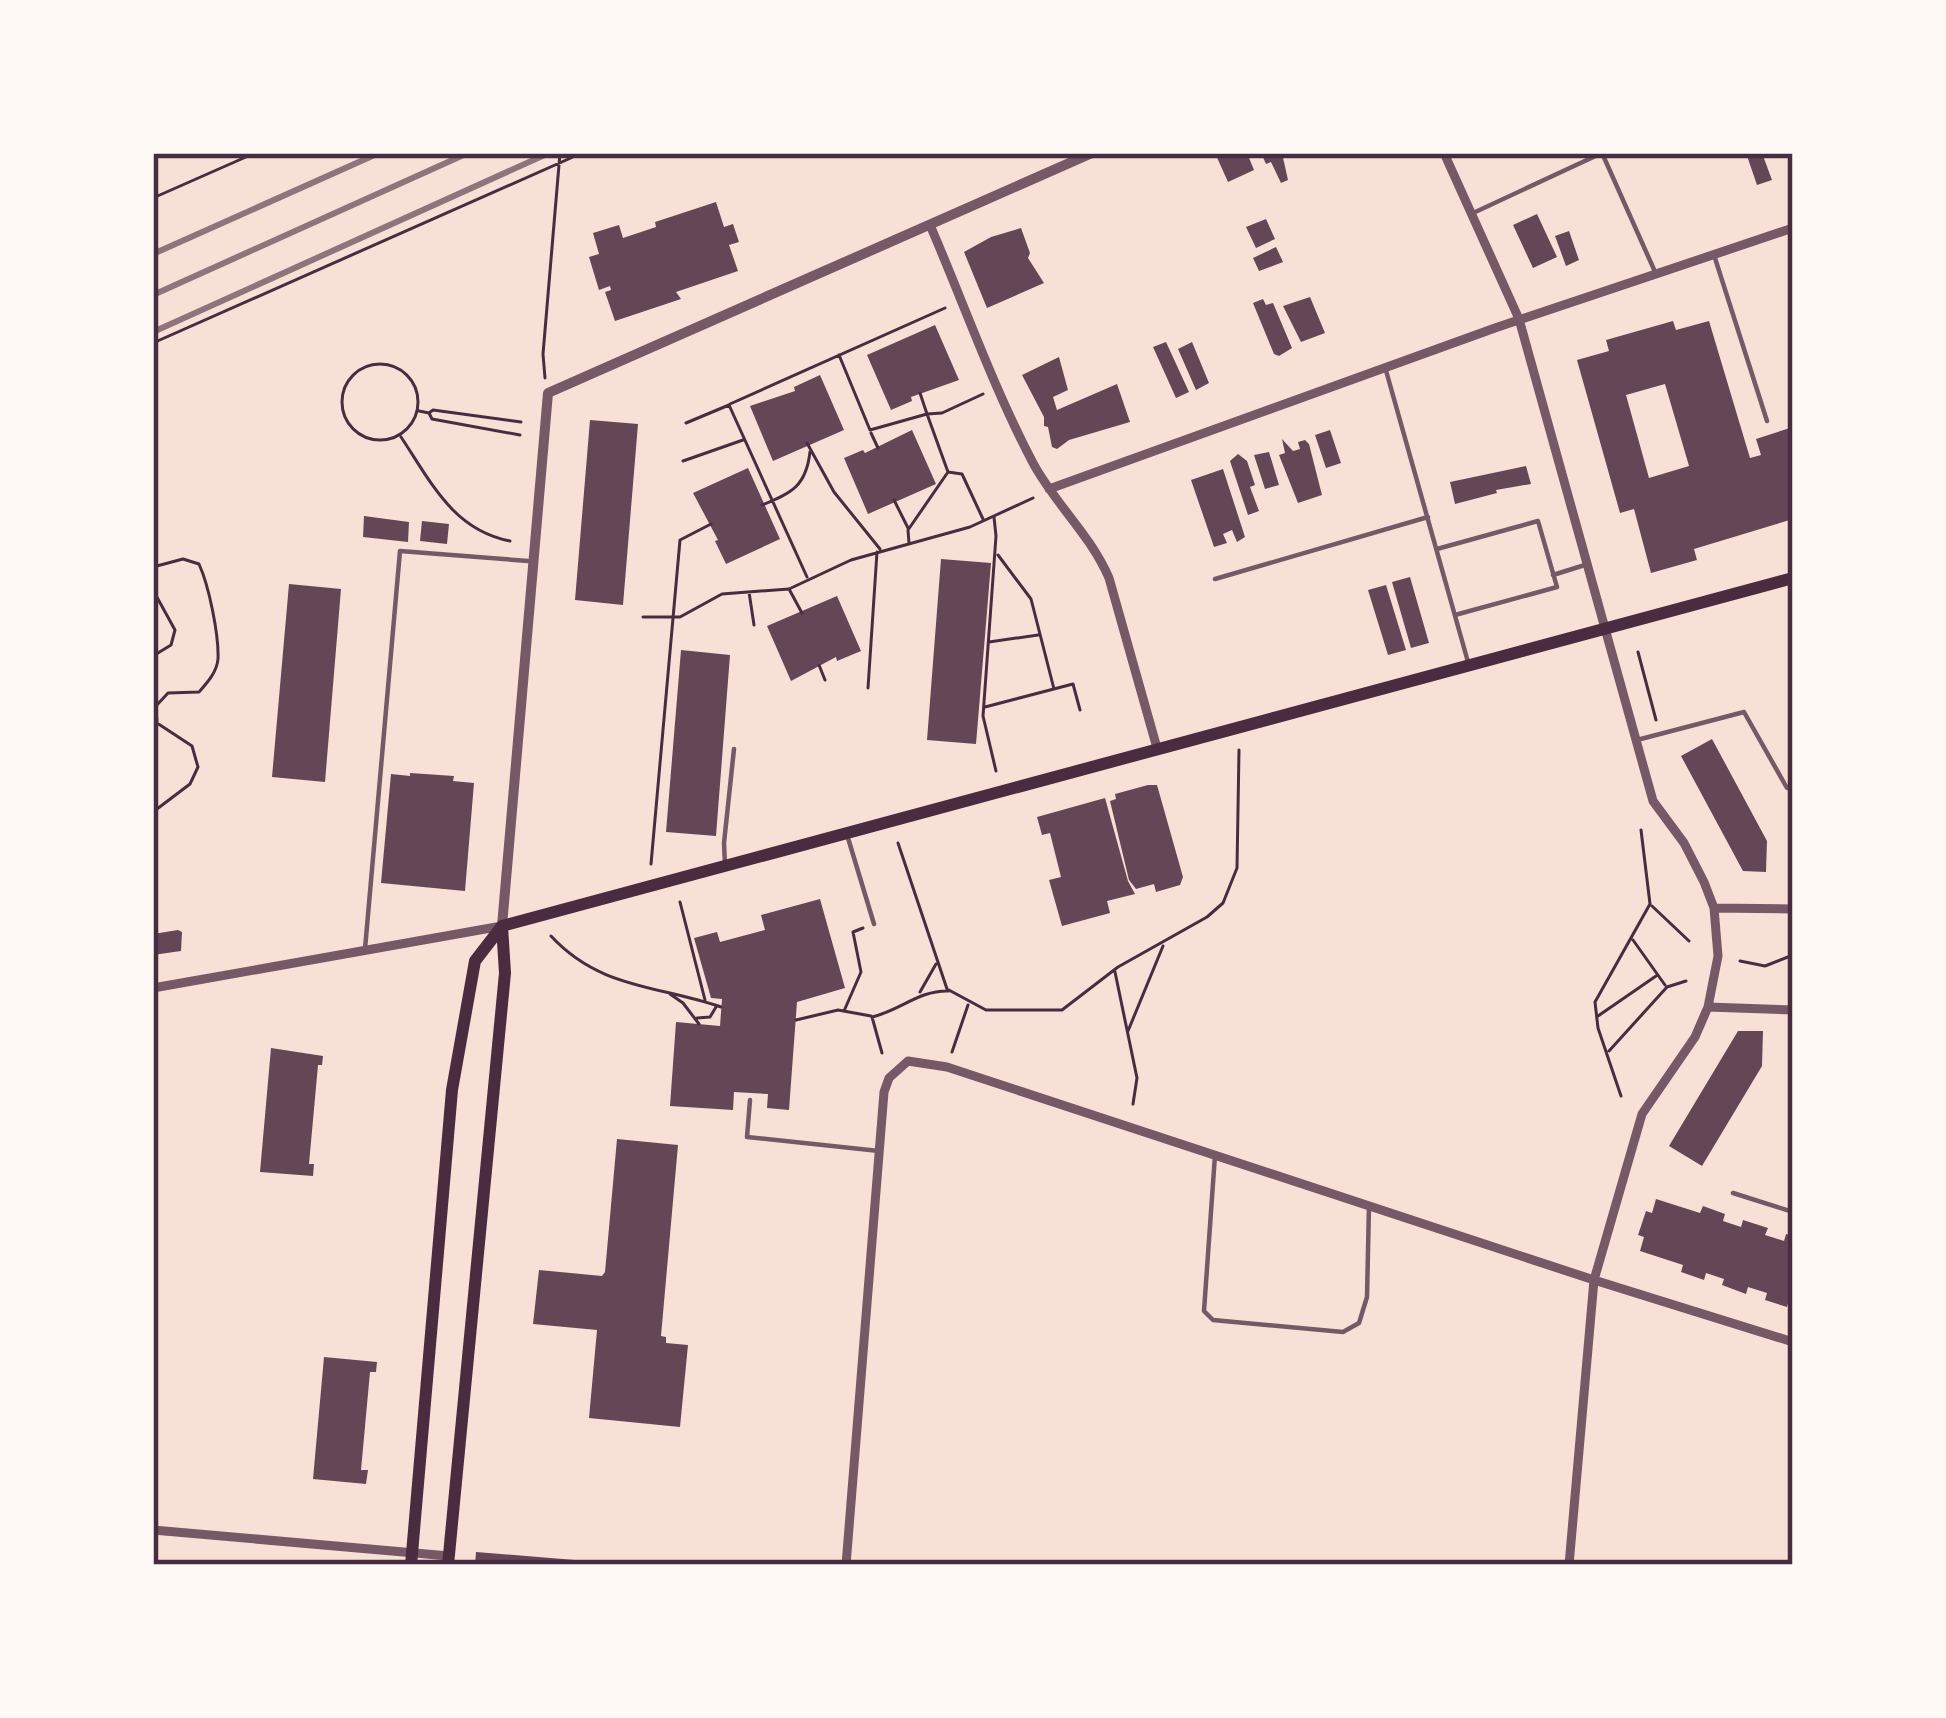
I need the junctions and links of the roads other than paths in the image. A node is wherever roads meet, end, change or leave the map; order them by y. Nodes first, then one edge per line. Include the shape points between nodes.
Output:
1 (1092, 153) edge
2 (1444, 153) edge
3 (1602, 153) edge
4 (1472, 214) junction
5 (930, 225) junction
6 (1793, 228) edge
7 (1714, 254) junction
8 (1657, 274) junction
9 (1519, 319) junction
10 (1385, 367) junction
11 (1767, 422) dead end
12 (1049, 489) junction
13 (1428, 517) junction
14 (1436, 549) junction
15 (534, 562) junction
16 (1589, 564) junction
17 (1553, 574) junction
18 (1793, 578) edge
19 (1215, 579) dead end
20 (1455, 615) junction
21 (1606, 628) junction
22 (1469, 665) junction
23 (1637, 740) junction
24 (1157, 748) junction
25 (734, 749) dead end
26 (1793, 788) edge
27 (846, 833) junction
28 (725, 865) junction
29 (1714, 908) junction
30 (1793, 909) edge
31 (874, 924) road end
32 (502, 926) junction
33 (365, 950) junction
34 (153, 988) edge
35 (1708, 1007) junction
36 (1793, 1010) edge
37 (750, 1100) dead end
38 (879, 1151) junction
39 (1215, 1155) junction
40 (1733, 1193) dead end
41 (1369, 1205) junction
42 (1793, 1212) edge
43 (1594, 1280) junction
44 (1793, 1342) edge
45 (153, 1530) edge
46 (411, 1559) edge
47 (448, 1561) edge
48 (846, 1565) edge
49 (1569, 1565) edge

1 - 5 street
2 - 4 street
3 - 4 lane
3 - 8 lane
4 - 9 street
5 - 12 street
5 - 15 street via 548,393
6 - 7 street
7 - 8 street
7 - 11 lane
8 - 9 street
9 - 10 street
9 - 16 street
10 - 12 street
10 - 13 lane
12 - 24 street via 1109,578
13 - 14 lane
13 - 19 lane
14 - 17 lane via 1538,521
14 - 20 lane
15 - 32 street
15 - 33 lane via 400,551
16 - 17 lane
16 - 21 street
17 - 20 lane via 1557,587
18 - 21 main road
20 - 22 lane
21 - 22 main road
21 - 23 street
22 - 24 main road
23 - 26 lane via 1744,712
23 - 29 street via 1653,801 1684,843
24 - 27 main road
25 - 28 lane
27 - 28 main road
27 - 31 lane
28 - 32 main road
29 - 30 street
29 - 35 street via 1718,956
32 - 33 street
32 - 46 main road via 475,961 452,1090
32 - 47 main road via 505,974
33 - 34 street
35 - 36 street
35 - 43 street via 1642,1114
37 - 38 lane via 747,1137
38 - 39 street via 884,1093 908,1060
38 - 48 street
39 - 41 street
39 - 41 lane via 1204,1311 1213,1320 1343,1332 1359,1323
40 - 42 lane
41 - 43 street
43 - 44 street
43 - 49 street
45 - 46 street
46 - 47 street

